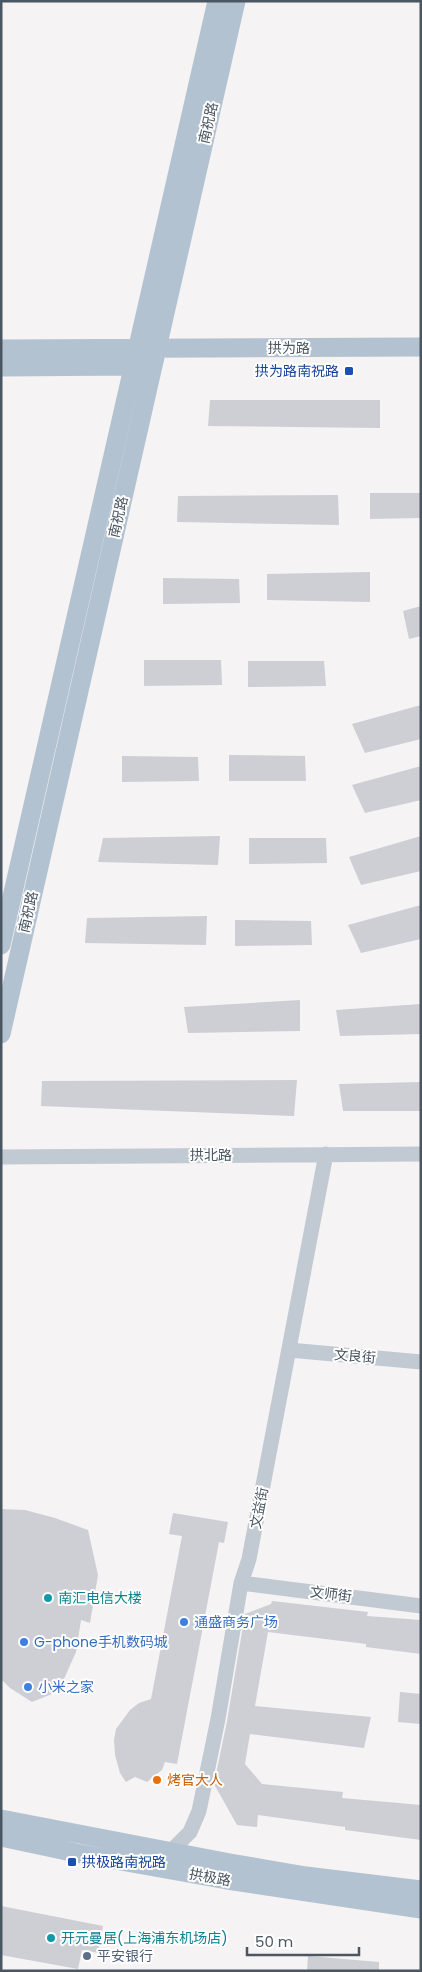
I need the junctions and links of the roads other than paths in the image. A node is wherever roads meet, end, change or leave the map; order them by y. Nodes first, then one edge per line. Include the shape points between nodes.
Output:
1 (217, 1) edge
2 (236, 1) edge
3 (421, 347) edge
4 (1, 348) edge
5 (143, 354) junction
6 (1, 367) edge
7 (1, 945) edge
8 (1, 1034) edge
9 (326, 1154) junction
10 (421, 1154) edge
11 (1, 1156) edge
12 (288, 1350) junction
13 (421, 1362) edge
14 (242, 1583) junction
15 (421, 1606) edge
16 (1, 1819) edge
17 (1, 1837) edge
18 (171, 1852) junction
19 (421, 1890) edge
20 (421, 1909) edge

1 - 5 main road, 南祝路
2 - 5 main road, 南祝路
3 - 5 main road, 拱为路
4 - 5 main road, 拱为路
5 - 6 main road, 拱为路
5 - 7 main road, 南祝路
5 - 8 main road, 南祝路
9 - 10 street, 拱北路
9 - 11 street, 拱北路
9 - 12 street, 文益街
12 - 13 street, 文良街
12 - 14 street, 文益街
14 - 15 street, 文师街
14 - 18 street, 文益街 via 199,1811 190,1832
16 - 18 main road, 拱极路
17 - 20 main road, 拱极路 via 76,1854 227,1880
18 - 19 main road, 拱极路 via 306,1876

